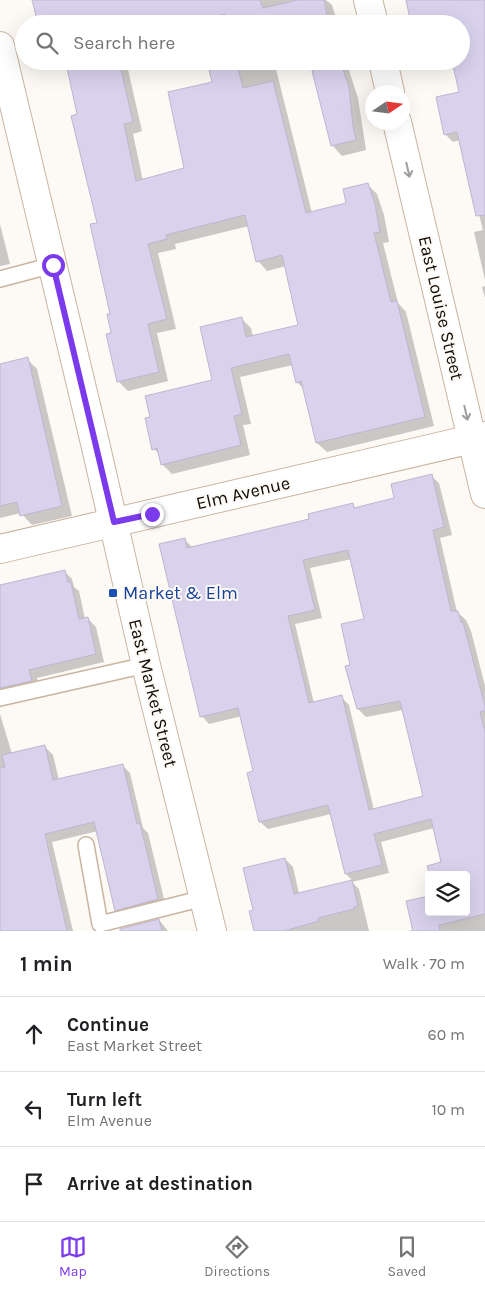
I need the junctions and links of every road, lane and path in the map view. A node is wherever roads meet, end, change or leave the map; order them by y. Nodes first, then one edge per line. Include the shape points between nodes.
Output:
1 (368, 0) edge
2 (372, 15) edge
3 (0, 46) edge
4 (385, 70) edge
5 (388, 85) edge
6 (399, 130) edge
7 (53, 265) junction
8 (0, 278) edge
9 (478, 437) edge
10 (485, 494) edge
11 (114, 522) junction
12 (0, 549) edge
13 (146, 665) junction
14 (0, 698) edge
15 (86, 845) dead end
16 (204, 898) junction
17 (99, 928) edge
18 (212, 931) edge

1 - 2 street
3 - 7 street, East Market Street
4 - 5 street
6 -> 9 street, East Louise Street
7 - 8 lane
7 - 11 street, East Market Street
9 - 10 street, East Louise Street
9 - 11 street, Elm Avenue
11 - 12 street, Elm Avenue
11 - 13 street, East Market Street
13 - 14 lane
13 - 16 street, East Market Street
15 - 17 lane
16 - 17 lane
16 - 18 street, East Market Street

